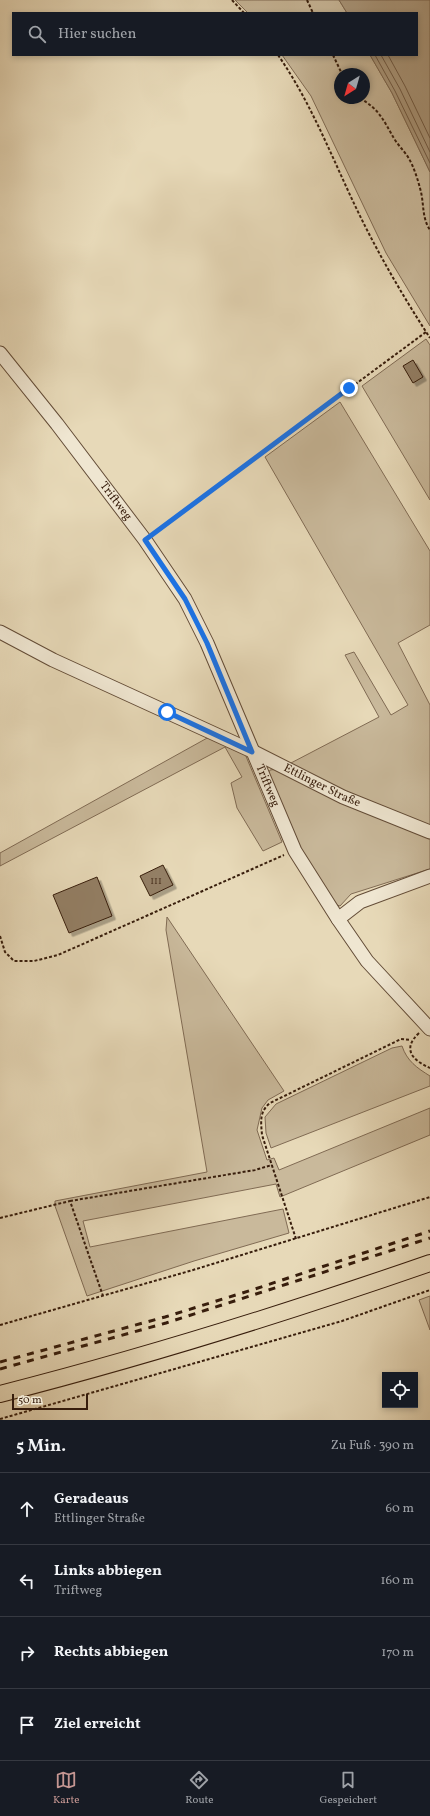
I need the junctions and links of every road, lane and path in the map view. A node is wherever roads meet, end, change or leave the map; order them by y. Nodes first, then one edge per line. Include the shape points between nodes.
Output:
1 (232, 0) edge
2 (307, 0) edge
3 (243, 12) edge
4 (313, 12) edge
5 (279, 56) edge
6 (333, 56) edge
7 (339, 68) edge
8 (370, 104) edge
9 (430, 230) edge
10 (426, 332) junction
11 (430, 338) edge
12 (0, 353) edge
13 (145, 540) junction
14 (0, 632) edge
15 (252, 752) junction
16 (430, 832) edge
17 (295, 851) junction
18 (430, 876) edge
19 (338, 919) junction
20 (0, 936) edge
21 (428, 1027) edge
22 (411, 1040) junction
23 (430, 1068) edge
24 (272, 1165) junction
25 (430, 1197) edge
26 (70, 1201) junction
27 (0, 1218) edge
28 (296, 1239) junction
29 (430, 1263) edge
30 (430, 1290) edge
31 (103, 1296) junction
32 (0, 1324) edge
33 (0, 1394) edge
34 (0, 1419) edge

1 - 3 path
2 - 4 path
5 - 10 path via 315,117 363,222
6 - 7 path
8 - 9 path via 384,120 409,158 421,192 425,222
10 - 11 path
10 - 13 path
12 - 13 street, Triftweg
13 - 15 street, Triftweg via 188,605 207,643
14 - 15 street, Ettlinger Straße via 53,660
15 - 16 street, Ettlinger Straße via 343,797
15 - 17 street, Triftweg
17 - 19 street, Triftweg
17 - 20 path via 58,955 34,961 14,961 5,952
18 - 19 street via 360,902
19 - 21 street, Triftweg via 381,978
21 - 22 path
22 - 23 path via 410,1050 414,1058
22 - 24 path via 401,1039 265,1107 261,1117 262,1135
24 - 26 path via 256,1170
24 - 28 path
25 - 28 path
26 - 27 path
26 - 31 path
28 - 31 path
29 - 33 main road via 344,1293
30 - 34 path via 319,1328
31 - 32 path

